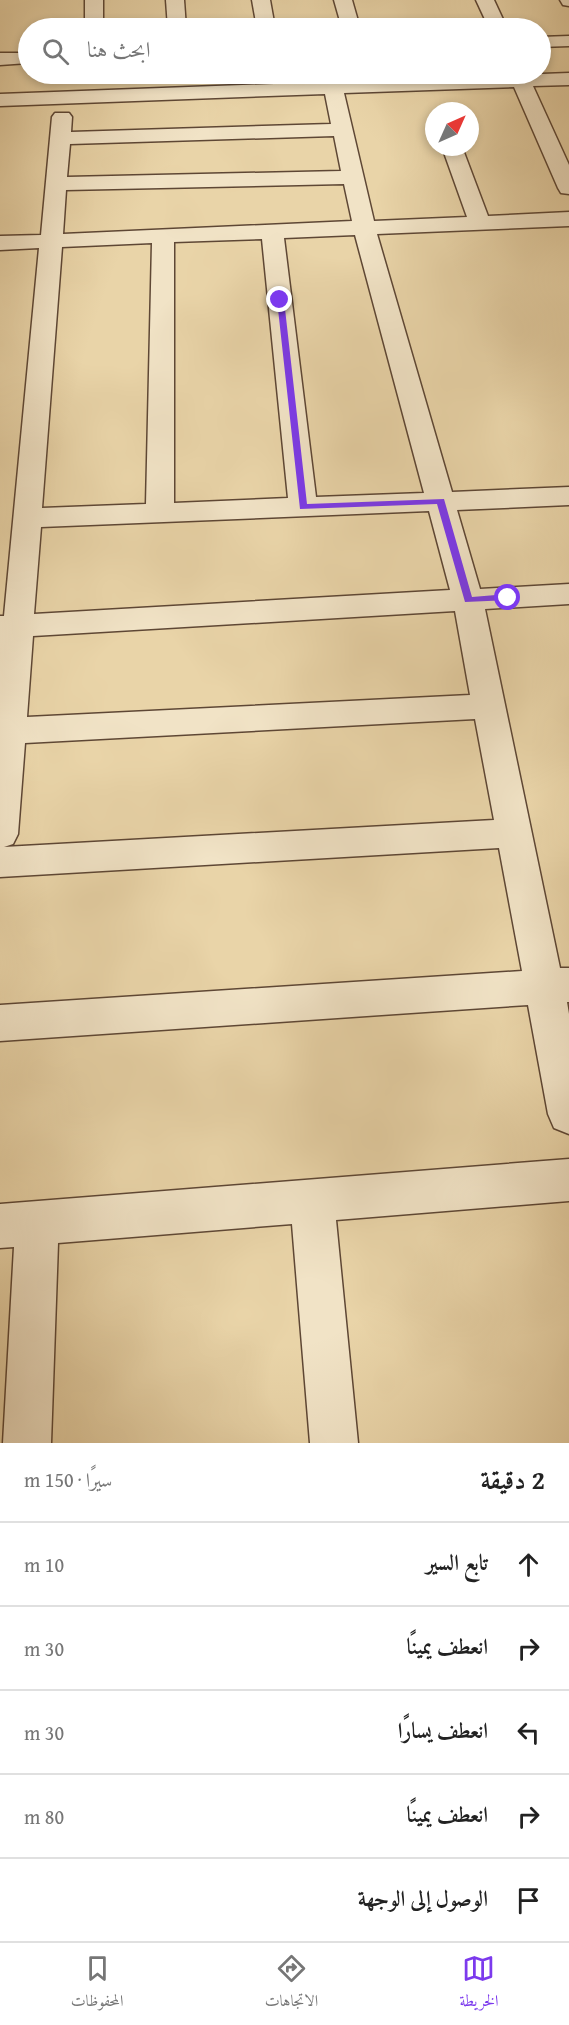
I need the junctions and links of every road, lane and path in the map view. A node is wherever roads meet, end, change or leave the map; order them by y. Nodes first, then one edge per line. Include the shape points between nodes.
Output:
1 (94, 0) edge
2 (175, 0) edge
3 (261, 0) edge
4 (343, 0) edge
5 (485, 0) edge
6 (94, 18) edge
7 (176, 18) edge
8 (264, 18) edge
9 (348, 18) edge
10 (493, 18) edge
11 (569, 41) edge
12 (551, 42) edge
13 (18, 58) edge
14 (0, 59) edge
15 (569, 79) edge
16 (551, 80) edge
17 (499, 84) edge
18 (522, 84) edge
19 (333, 88) junction
20 (0, 100) edge
21 (342, 130) junction
22 (455, 156) edge
23 (352, 177) junction
24 (57, 184) junction
25 (569, 188) edge
26 (569, 219) edge
27 (480, 223) junction
28 (364, 228) junction
29 (272, 231) junction
30 (163, 236) junction
31 (52, 241) junction
32 (0, 243) edge
33 (569, 496) edge
34 (441, 501) junction
35 (303, 507) junction
36 (160, 513) junction
37 (28, 518) junction
38 (569, 594) edge
39 (468, 600) junction
40 (9, 626) edge
41 (489, 706) junction
42 (9, 731) junction
43 (513, 832) junction
44 (0, 834) edge
45 (0, 862) edge
46 (556, 986) edge
47 (0, 1023) edge
48 (569, 1114) edge
49 (569, 1180) edge
50 (312, 1201) junction
51 (18, 1225) edge
52 (27, 1443) edge
53 (333, 1443) edge

1 - 6 street
2 - 7 street
3 - 8 street
4 - 9 street
5 - 10 street
11 - 12 street
13 - 14 street
15 - 16 street
17 - 19 street via 433,93
18 - 25 street
19 - 20 street
19 - 21 street
21 - 23 street
21 - 24 street via 62,128
22 - 27 street
23 - 24 street
23 - 28 street
24 - 31 street
26 - 27 street
27 - 28 street
28 - 29 street
28 - 34 street
29 - 30 street
29 - 35 street
30 - 31 street
30 - 36 street
31 - 32 street
31 - 37 street
33 - 34 street
34 - 35 street
34 - 39 street
35 - 36 street
36 - 37 street
37 - 40 street
38 - 39 street
39 - 40 street
39 - 41 street
40 - 42 street
41 - 42 street
41 - 43 street
42 - 44 street
43 - 45 street
43 - 46 street
46 - 47 street
46 - 48 street
49 - 50 street
50 - 51 street
50 - 53 street
51 - 52 street

